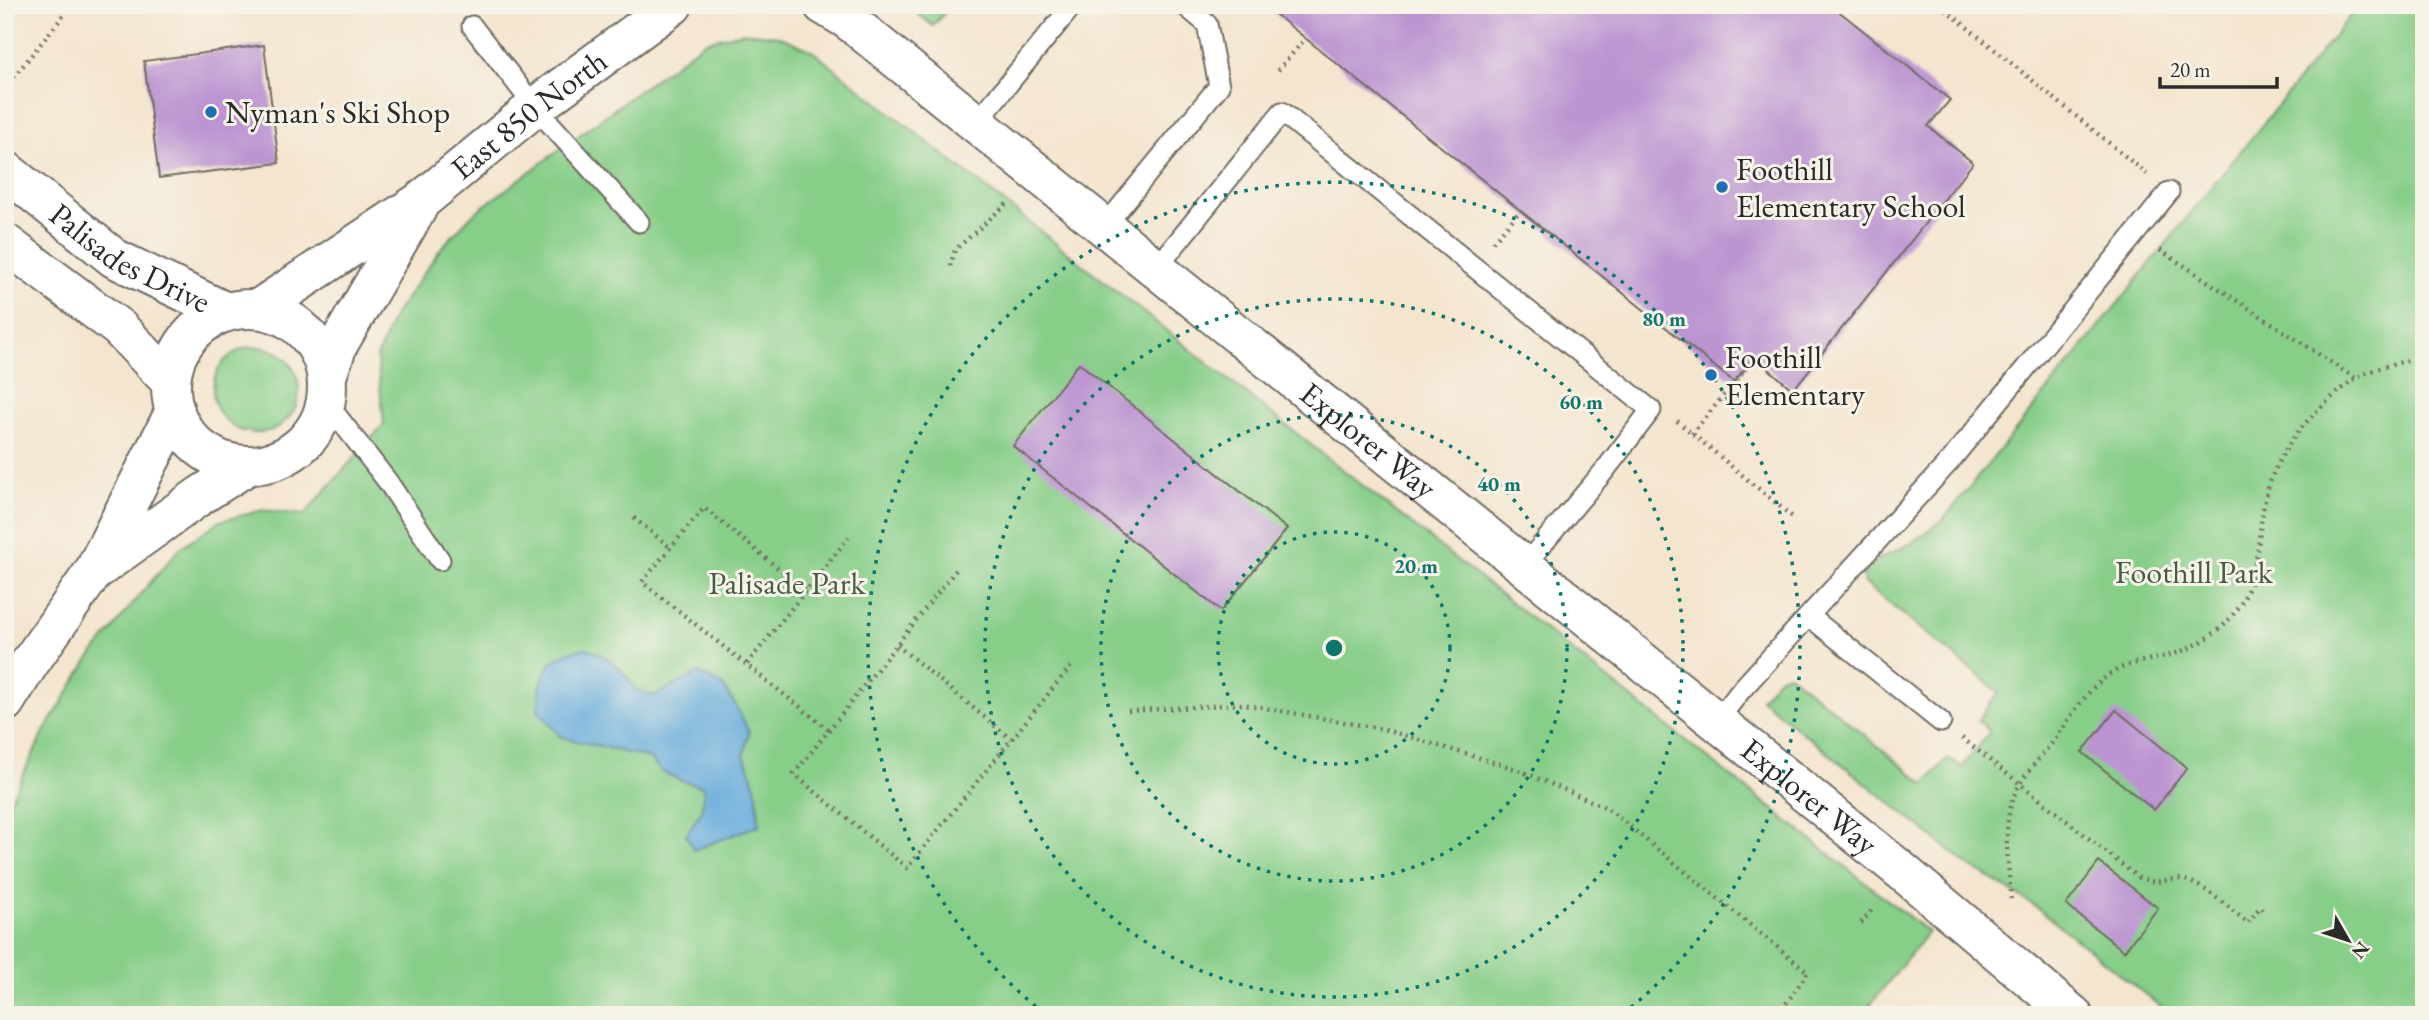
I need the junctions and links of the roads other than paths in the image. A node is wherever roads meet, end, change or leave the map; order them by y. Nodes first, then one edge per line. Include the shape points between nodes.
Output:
1 (673, 5) edge
2 (823, 5) edge
3 (1073, 5) edge
4 (1184, 5) edge
5 (472, 26) dead end
6 (535, 107) junction
7 (976, 123) junction
8 (5, 170) edge
9 (2169, 192) road end
10 (421, 201) junction
11 (639, 222) dead end
12 (1104, 227) junction
13 (5, 243) edge
14 (1156, 269) junction
15 (242, 310) junction
16 (327, 390) junction
17 (173, 396) junction
18 (247, 466) junction
19 (440, 560) dead end
20 (1524, 566) junction
21 (94, 571) junction
22 (1809, 615) junction
23 (5, 702) edge
24 (1717, 721) junction
25 (1941, 722) dead end
26 (2072, 1014) edge

1 - 6 street, East 850 North
2 - 7 street, Explorer Way
3 - 7 lane
4 - 12 lane via 1208,24 1219,86
5 - 6 lane
6 - 10 street, East 850 North
6 - 11 lane
7 - 12 street, Explorer Way
8 - 15 street, Palisades Drive via 114,258
9 - 22 lane via 1950,461
10 - 15 street, East 850 North
10 - 16 street, East 850 North via 338,345
12 - 14 street, Explorer Way
13 - 17 street, Palisades Drive via 119,328
14 - 20 street, Explorer Way
14 - 20 lane via 1282,112 1651,410
15 - 16 street via 283,316 304,330 320,352
15 - 17 street via 205,323 188,339 176,359
16 - 18 street via 316,429 298,449 274,462
16 - 19 lane
17 - 18 street via 185,432 202,450
17 - 21 street
18 - 21 street
20 - 24 street, Explorer Way
21 - 23 street
22 - 24 lane
22 - 25 lane
24 - 26 street, Explorer Way

